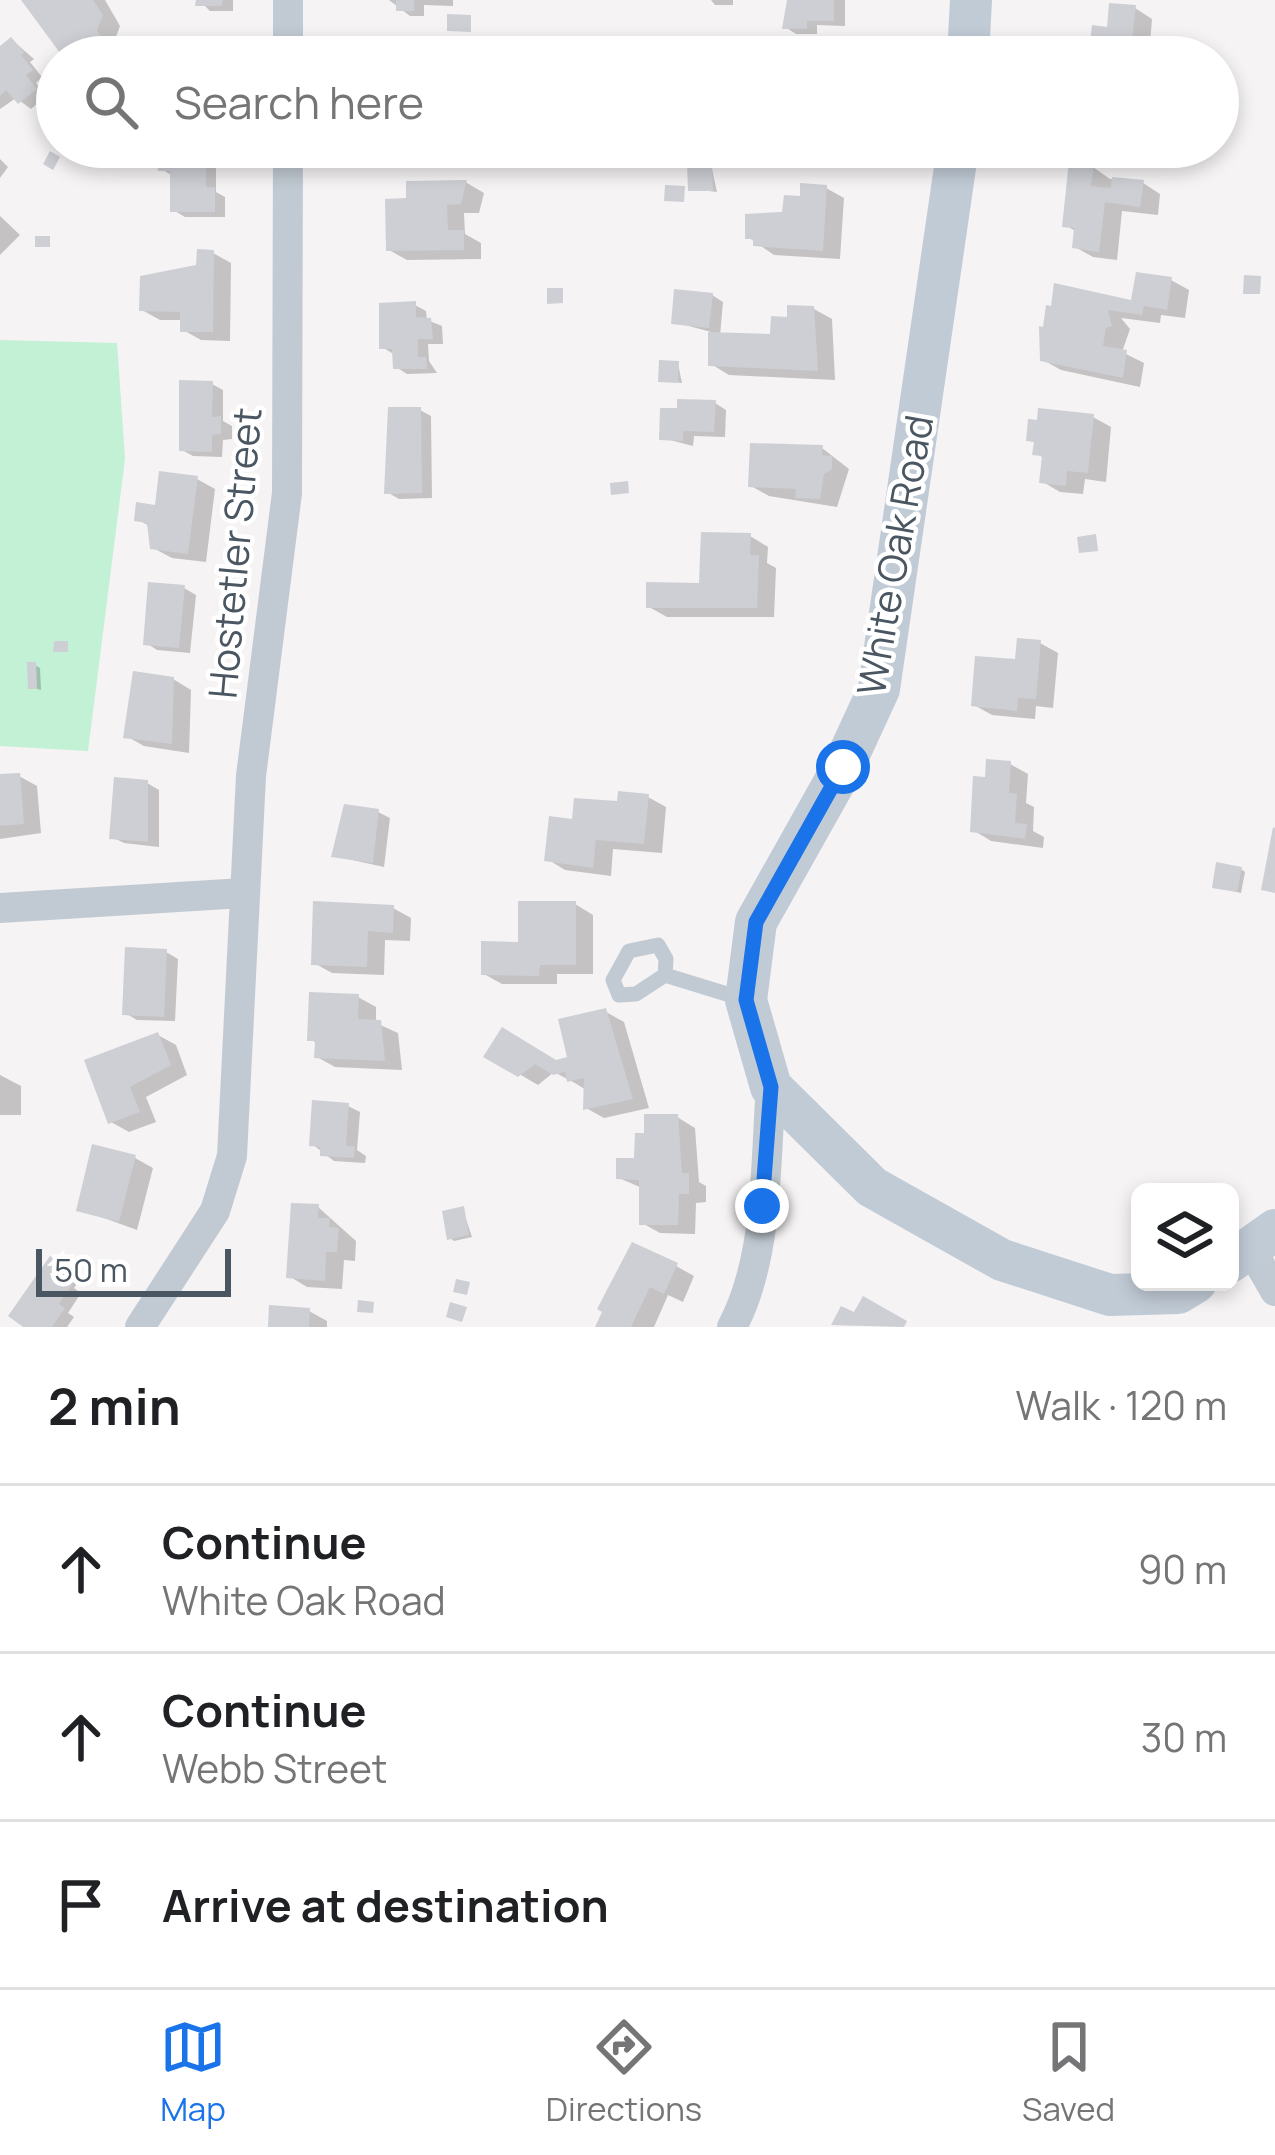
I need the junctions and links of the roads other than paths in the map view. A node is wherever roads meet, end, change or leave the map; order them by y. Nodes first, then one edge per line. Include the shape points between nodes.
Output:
1 (288, 0) edge
2 (971, 0) edge
3 (288, 36) edge
4 (969, 36) edge
5 (288, 168) edge
6 (955, 168) edge
7 (243, 893) junction
8 (0, 908) edge
9 (665, 976) dead end
10 (746, 1000) junction
11 (771, 1087) junction
12 (1252, 1247) edge
13 (1181, 1291) edge
14 (1275, 1291) edge
15 (140, 1327) edge
16 (733, 1327) edge

1 - 3 street
2 - 4 street
5 - 7 street, Hostetler Street via 286,494
6 - 10 street, White Oak Road via 879,688 756,922
7 - 8 street
7 - 15 street, Hostetler Street via 232,1156 214,1211
9 - 10 lane
10 - 11 street, White Oak Road
11 - 13 street, White Oak Road via 872,1187 1002,1260 1110,1295
11 - 16 street via 762,1206
12 - 14 street

